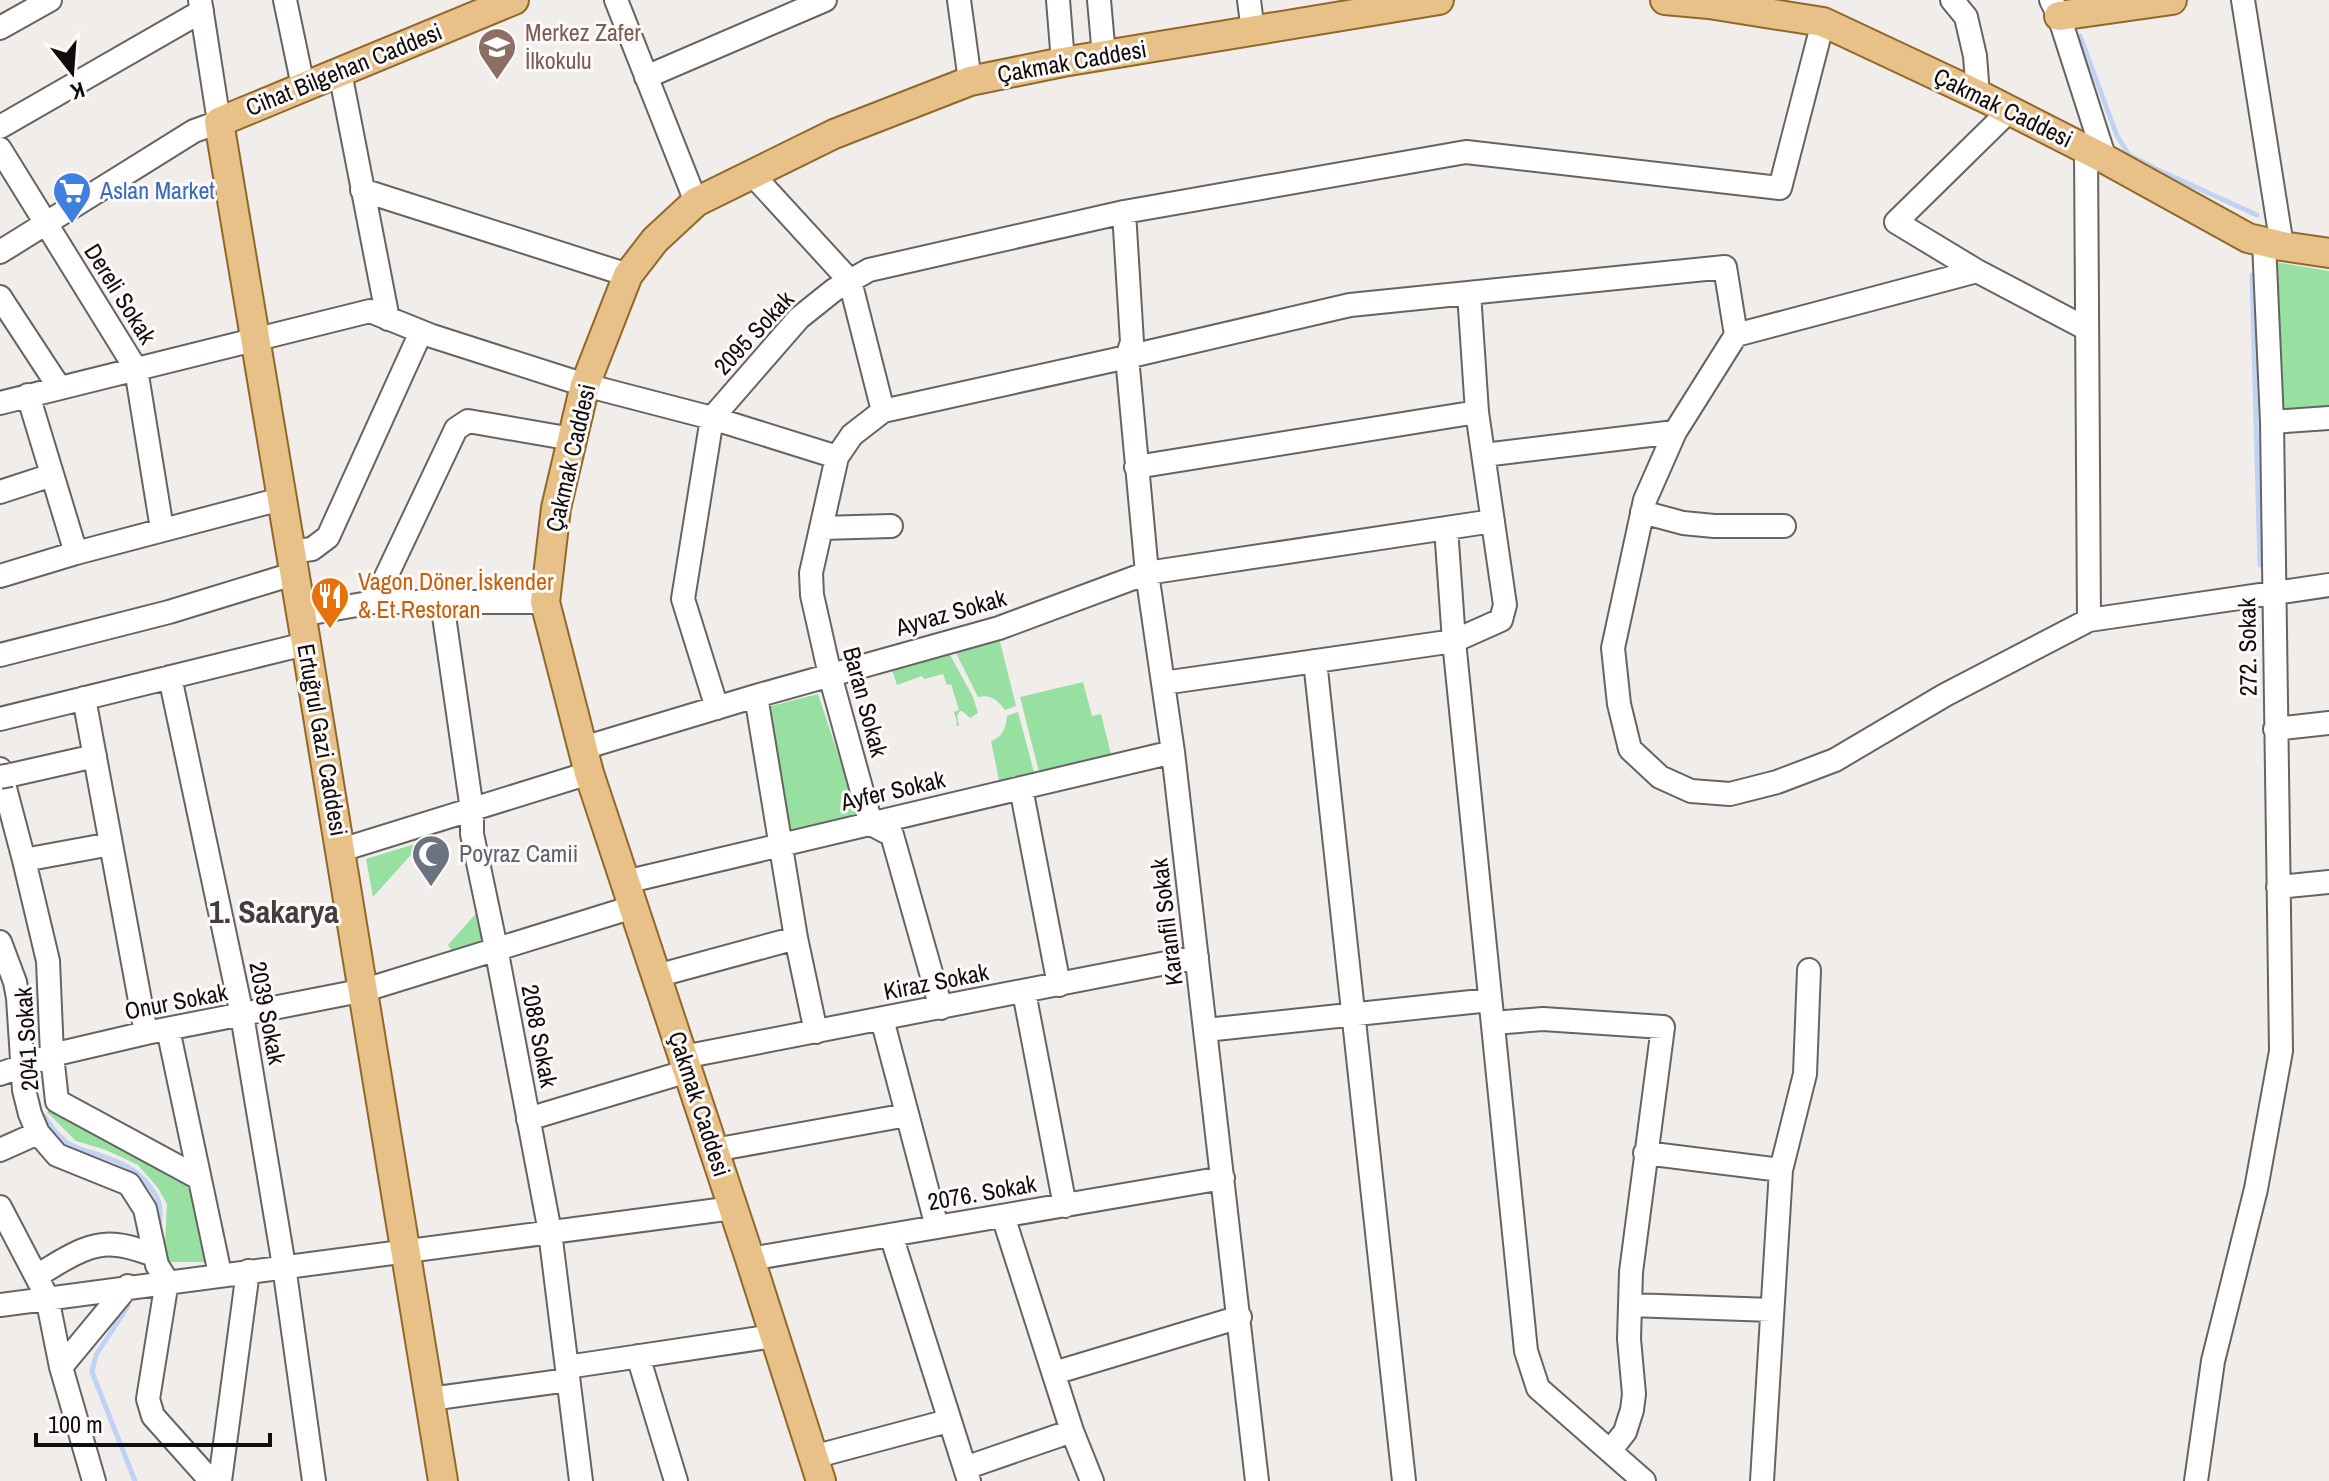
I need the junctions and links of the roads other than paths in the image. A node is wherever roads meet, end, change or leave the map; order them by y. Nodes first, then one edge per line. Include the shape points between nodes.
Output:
1 (50, 0) edge
2 (285, 0) edge
3 (514, 0) edge
4 (616, 0) edge
5 (825, 0) edge
6 (959, 0) edge
7 (1058, 0) edge
8 (1099, 0) edge
9 (1249, 0) edge
10 (1439, 0) edge
11 (1665, 0) edge
12 (1952, 0) edge
13 (2243, 0) edge
14 (2160, 1) edge
15 (1709, 2) edge
16 (1392, 4) edge
17 (201, 6) edge
18 (2055, 8) edge
19 (1823, 22) junction
20 (0, 28) edge
21 (1253, 32) junction
22 (1104, 56) junction
23 (1063, 62) junction
24 (340, 72) junction
25 (646, 77) junction
26 (970, 81) junction
27 (303, 86) junction
28 (1978, 95) junction
29 (2010, 110) junction
30 (219, 122) junction
31 (0, 127) edge
32 (2096, 154) junction
33 (2, 157) edge
34 (752, 174) junction
35 (362, 190) junction
36 (696, 202) junction
37 (1124, 212) junction
38 (44, 223) junction
39 (2273, 244) junction
40 (0, 252) edge
41 (2329, 253) edge
42 (1977, 271) junction
43 (628, 275) junction
44 (850, 281) junction
45 (1469, 293) junction
46 (0, 297) edge
47 (388, 319) junction
48 (2087, 329) junction
49 (421, 332) junction
50 (1736, 335) junction
51 (255, 341) junction
52 (1127, 357) junction
53 (136, 369) junction
54 (585, 385) junction
55 (59, 387) junction
56 (28, 395) junction
57 (0, 403) edge
58 (883, 411) junction
59 (1477, 412) junction
60 (712, 418) junction
61 (2329, 418) edge
62 (2272, 422) junction
63 (1675, 432) junction
64 (572, 439) junction
65 (1484, 455) junction
66 (837, 457) junction
67 (1136, 467) junction
68 (52, 475) junction
69 (0, 492) edge
70 (281, 499) junction
71 (1642, 512) junction
72 (1493, 521) junction
73 (891, 526) dead end
74 (1784, 526) dead end
75 (821, 528) junction
76 (1446, 528) junction
77 (162, 529) junction
78 (76, 553) junction
79 (292, 563) junction
80 (1147, 573) junction
81 (0, 576) edge
82 (2329, 585) edge
83 (2273, 593) junction
84 (374, 602) junction
85 (442, 602) junction
86 (545, 602) junction
87 (300, 615) junction
88 (2089, 620) junction
89 (1454, 641) junction
90 (305, 644) junction
91 (0, 655) edge
92 (1315, 661) junction
93 (830, 675) junction
94 (170, 677) junction
95 (1163, 683) junction
96 (756, 696) junction
97 (84, 698) junction
98 (717, 708) junction
99 (0, 719) edge
100 (2329, 723) edge
101 (2275, 729) junction
102 (1173, 752) junction
103 (95, 756) junction
104 (586, 760) junction
105 (4, 774) edge
106 (1021, 788) junction
107 (472, 810) junction
108 (871, 824) junction
109 (111, 844) junction
110 (781, 845) junction
111 (341, 850) junction
112 (24, 860) junction
113 (2329, 882) edge
114 (2278, 887) junction
115 (629, 895) junction
116 (796, 938) junction
117 (0, 942) edge
118 (496, 948) junction
119 (1197, 957) junction
120 (1809, 970) dead end
121 (656, 976) junction
122 (1059, 985) junction
123 (365, 990) junction
124 (1024, 992) junction
125 (1490, 1000) junction
126 (9, 1003) edge
127 (941, 1008) junction
128 (1353, 1014) junction
129 (242, 1015) junction
130 (882, 1019) junction
131 (1493, 1023) junction
132 (1206, 1030) junction
133 (157, 1031) junction
134 (816, 1032) junction
135 (52, 1055) junction
136 (24, 1064) junction
137 (686, 1064) junction
138 (0, 1074) edge
139 (907, 1115) junction
140 (528, 1119) junction
141 (38, 1133) junction
142 (0, 1150) edge
143 (714, 1150) junction
144 (1645, 1153) junction
145 (1781, 1170) junction
146 (199, 1178) junction
147 (1223, 1178) junction
148 (1065, 1206) junction
149 (0, 1207) edge
150 (733, 1208) junction
151 (1003, 1216) junction
152 (937, 1227) junction
153 (550, 1232) junction
154 (891, 1235) junction
155 (407, 1250) junction
156 (154, 1255) junction
157 (750, 1259) junction
158 (284, 1266) junction
159 (248, 1271) junction
160 (220, 1274) junction
161 (36, 1276) junction
162 (167, 1281) junction
163 (128, 1286) junction
164 (47, 1297) junction
165 (0, 1305) edge
166 (1630, 1305) junction
167 (1772, 1310) junction
168 (1240, 1317) junction
169 (774, 1336) junction
170 (638, 1356) junction
171 (61, 1367) junction
172 (1054, 1373) junction
173 (568, 1374) junction
174 (430, 1399) junction
175 (948, 1421) junction
176 (1072, 1431) junction
177 (1620, 1465) edge
178 (816, 1474) edge
179 (967, 1475) edge
180 (94, 1481) edge
181 (211, 1481) edge
182 (220, 1481) edge
183 (314, 1481) edge
184 (443, 1481) edge
185 (581, 1481) edge
186 (676, 1481) edge
187 (1092, 1481) edge
188 (1257, 1481) edge
189 (1404, 1481) edge
190 (1644, 1481) edge
191 (1762, 1481) edge
192 (2196, 1481) edge

1 - 20 street
2 - 27 street
3 - 24 main road, Cihat Bilgehan Caddesi
4 - 25 street
5 - 25 street
6 - 26 street
7 - 23 street
8 - 22 street
9 - 21 street
10 - 16 main road, Çakmak Caddesi
11 - 15 main road, Çakmak Caddesi
12 - 28 street via 1966,17
13 - 39 street, 272. Sokak
14 - 18 main road
15 - 19 main road, Çakmak Caddesi
16 - 21 main road, Çakmak Caddesi
17 - 30 street, Ertuğrul Gazi Caddesi
17 - 31 street
18 - 32 street
19 - 28 main road, Çakmak Caddesi
19 - 37 street, 2095 Sokak via 1780,188 1466,152
21 - 22 main road, Çakmak Caddesi
22 - 23 main road, Çakmak Caddesi
23 - 26 main road, Çakmak Caddesi
24 - 27 main road, Cihat Bilgehan Caddesi
24 - 35 street
25 - 36 street
26 - 34 main road, Çakmak Caddesi via 834,134
27 - 30 main road, Cihat Bilgehan Caddesi
28 - 29 main road, Çakmak Caddesi
29 - 32 main road, Çakmak Caddesi
29 - 42 street via 1896,222
30 - 38 street via 194,131
30 - 51 main road, Ertuğrul Gazi Caddesi
32 - 39 main road, Çakmak Caddesi via 2248,238
32 - 48 street
33 - 38 street, Dereli Sokak
34 - 36 main road, Çakmak Caddesi
34 - 44 street
35 - 43 street
35 - 47 street
36 - 43 main road, Çakmak Caddesi via 655,240
37 - 44 street, 2095 Sokak via 869,270
37 - 52 street, Karanfil Sokak via 1132,342
38 - 40 street
38 - 53 street, Dereli Sokak
39 - 41 main road, Çakmak Caddesi
39 - 62 street, 272. Sokak
42 - 48 street
42 - 50 street
43 - 54 main road, Çakmak Caddesi
44 - 58 street
44 - 60 street, 2095 Sokak via 799,318
45 - 50 street via 1725,267
45 - 52 street via 1350,305
45 - 59 street
46 - 55 street
47 - 49 street
47 - 51 street via 370,311
48 - 88 street
49 - 54 street
49 - 79 street via 328,537
50 - 63 street
51 - 53 street
51 - 70 main road, Ertuğrul Gazi Caddesi
52 - 58 street
52 - 67 street, Karanfil Sokak
53 - 55 street
53 - 77 street, Dereli Sokak
54 - 60 street
54 - 64 main road, Çakmak Caddesi
55 - 56 street
56 - 57 street
56 - 68 street
58 - 66 street, Baran Sokak via 852,435
59 - 65 street
59 - 67 street
60 - 66 street
60 - 98 street via 683,599
61 - 62 street
62 - 83 street, 272. Sokak
63 - 65 street
63 - 71 street
64 - 84 street via 468,421 456,429
64 - 86 main road, Çakmak Caddesi via 556,508
65 - 72 street
66 - 75 street, Baran Sokak
67 - 80 street, Karanfil Sokak
68 - 69 street
68 - 78 street
70 - 77 street
70 - 79 main road, Ertuğrul Gazi Caddesi
71 - 74 street via 1683,523
71 - 88 street via 1613,648 1619,704 1630,749 1660,777 1691,791 1730,794 1835,760
72 - 76 street, Ayvaz Sokak
72 - 89 street via 1505,605 1501,620
73 - 75 street
75 - 93 street, Baran Sokak via 812,595
76 - 80 street, Ayvaz Sokak
76 - 89 street
77 - 78 street
78 - 81 street
79 - 87 main road, Ertuğrul Gazi Caddesi
79 - 91 street via 169,612
80 - 93 street, Ayvaz Sokak via 999,628
80 - 95 street, Karanfil Sokak
82 - 83 street
83 - 88 street
83 - 101 street, 272. Sokak
84 - 85 street
84 - 87 street
85 - 86 street
85 - 107 street, 2088 Sokak
86 - 104 main road, Çakmak Caddesi
87 - 90 main road, Ertuğrul Gazi Caddesi
89 - 92 street
89 - 125 street
90 - 94 street
90 - 111 main road, Ertuğrul Gazi Caddesi
92 - 95 street
92 - 128 street
93 - 96 street, Ayvaz Sokak
93 - 108 street, Baran Sokak
94 - 97 street
94 - 129 street, 2039 Sokak
95 - 102 street, Karanfil Sokak
96 - 98 street, Ayvaz Sokak
96 - 110 street
97 - 99 street
97 - 103 street
98 - 104 street, Ayvaz Sokak
100 - 101 street
101 - 114 street, 272. Sokak
102 - 106 street, Ayfer Sokak
102 - 119 street, Karanfil Sokak
103 - 105 street
103 - 109 street
104 - 107 street, Ayvaz Sokak
104 - 115 main road, Çakmak Caddesi
105 - 112 street, 2041 Sokak
106 - 108 street, Ayfer Sokak
106 - 122 street
107 - 111 street, Ayvaz Sokak
107 - 118 street, 2088 Sokak via 472,834
108 - 110 street, Ayfer Sokak
108 - 127 street, Baran Sokak via 892,835
109 - 112 street
109 - 133 street
110 - 115 street, Ayfer Sokak
110 - 116 street
111 - 123 main road, Ertuğrul Gazi Caddesi
112 - 135 street, 2041 Sokak via 48,961
113 - 114 street
114 - 192 street, 272. Sokak via 2281,1051 2256,1189 2213,1361
115 - 118 street, Ayfer Sokak
115 - 121 main road, Çakmak Caddesi
116 - 121 street
116 - 134 street
117 - 126 street via 15,982
118 - 123 street, Onur Sokak
118 - 140 street, 2088 Sokak
119 - 122 street, Kiraz Sokak
119 - 132 street, Karanfil Sokak
120 - 145 street via 1805,1074
121 - 137 main road, Çakmak Caddesi
122 - 124 street, Kiraz Sokak
123 - 129 street, Onur Sokak
123 - 155 main road, Ertuğrul Gazi Caddesi
124 - 127 street, Kiraz Sokak
124 - 148 street
125 - 128 street
125 - 131 street
126 - 136 street
127 - 130 street, Kiraz Sokak
128 - 132 street
128 - 189 street
129 - 133 street, Onur Sokak
129 - 158 street, 2039 Sokak
130 - 134 street, Kiraz Sokak
130 - 139 street
131 - 144 street via 1543,1019 1663,1027
131 - 177 street via 1526,1351 1538,1388
132 - 147 street, Karanfil Sokak
133 - 135 street, Onur Sokak
133 - 146 street
134 - 137 street, Kiraz Sokak
135 - 136 street, Onur Sokak
135 - 146 street, 2041 Sokak via 57,1101
136 - 138 street, Onur Sokak
136 - 141 street via 24,1090
137 - 140 street, Kiraz Sokak
137 - 143 main road, Çakmak Caddesi
139 - 143 street
139 - 152 street
140 - 153 street, 2088 Sokak
141 - 142 street
141 - 156 street via 57,1155 129,1184 145,1209
143 - 150 main road, Çakmak Caddesi
144 - 145 street
144 - 166 street
145 - 167 street
146 - 160 street
147 - 148 street, 2076. Sokak
147 - 168 street, Karanfil Sokak
148 - 151 street, 2076. Sokak
149 - 161 street
150 - 153 street
150 - 157 main road, Çakmak Caddesi
151 - 152 street, 2076. Sokak
151 - 172 street
152 - 154 street, 2076. Sokak
153 - 155 street
153 - 173 street, 2088 Sokak
154 - 157 street, 2076. Sokak
154 - 175 street
155 - 158 street
155 - 174 main road, Ertuğrul Gazi Caddesi
156 - 161 street via 123,1246 94,1246
156 - 162 street
157 - 169 main road, Çakmak Caddesi
158 - 159 street
158 - 183 street, 2039 Sokak
159 - 160 street
159 - 182 street
160 - 162 street
161 - 164 street
162 - 163 street
162 - 181 street via 148,1399 153,1416
163 - 164 street
163 - 171 street
164 - 165 street
164 - 171 street
166 - 167 street
166 - 177 street via 1634,1394
167 - 191 street
168 - 172 street
168 - 188 street, Karanfil Sokak
169 - 170 street
169 - 178 main road, Çakmak Caddesi
170 - 173 street
170 - 186 street
171 - 180 street
172 - 176 street
173 - 174 street
173 - 185 street, 2088 Sokak
174 - 184 main road, Ertuğrul Gazi Caddesi
175 - 178 street
175 - 179 street
176 - 179 street
176 - 187 street
177 - 190 street

